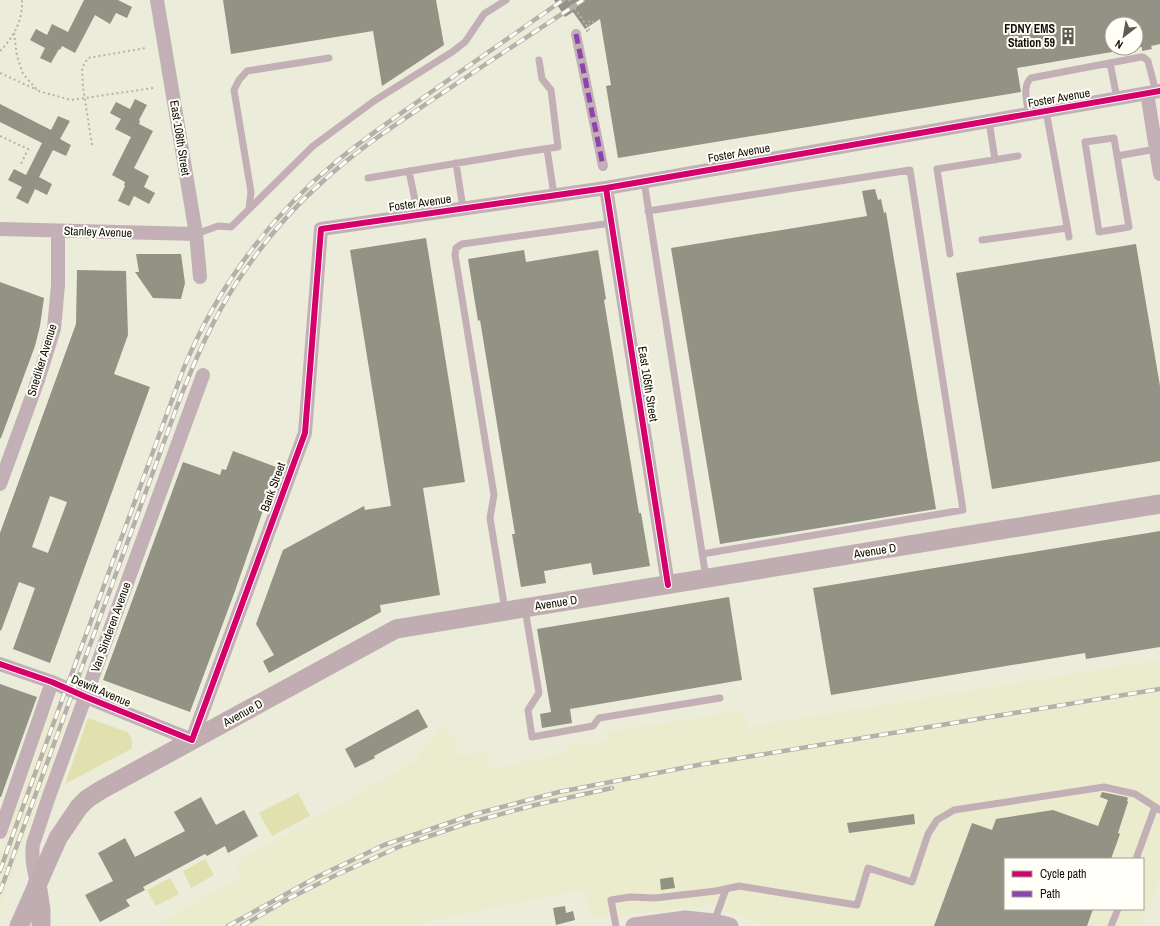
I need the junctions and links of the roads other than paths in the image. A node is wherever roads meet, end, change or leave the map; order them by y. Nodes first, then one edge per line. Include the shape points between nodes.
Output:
1 (157, 0) edge
2 (506, 0) edge
3 (576, 34) dead end
4 (329, 58) dead end
5 (539, 60) dead end
6 (1110, 63) junction
7 (1154, 92) edge
8 (1117, 98) junction
9 (1046, 111) junction
10 (1029, 114) junction
11 (990, 121) junction
12 (547, 149) junction
13 (1156, 150) junction
14 (1018, 156) dead end
15 (1117, 156) junction
16 (995, 160) junction
17 (456, 163) junction
18 (603, 166) dead end
19 (409, 171) junction
20 (1160, 174) edge
21 (368, 178) dead end
22 (644, 181) junction
23 (606, 188) junction
24 (554, 195) junction
25 (463, 208) junction
26 (250, 209) junction
27 (648, 211) junction
28 (418, 215) junction
29 (612, 223) junction
30 (1067, 228) junction
31 (0, 229) edge
32 (321, 229) joint
33 (58, 231) junction
34 (196, 234) junction
35 (1069, 237) dead end
36 (982, 240) dead end
37 (950, 254) dead end
38 (200, 277) dead end
39 (203, 375) dead end
40 (0, 484) edge
41 (1160, 504) edge
42 (702, 554) junction
43 (706, 579) junction
44 (668, 585) junction
45 (525, 609) junction
46 (506, 612) junction
47 (0, 664) edge
48 (52, 682) junction
49 (86, 697) junction
50 (720, 698) dead end
51 (192, 740) junction
52 (1158, 808) edge
53 (0, 832) edge
54 (1136, 858) edge
55 (37, 883) junction
56 (726, 889) junction
57 (1118, 910) edge
58 (719, 925) edge
59 (19, 926) edge
60 (41, 926) edge
61 (616, 926) edge
62 (634, 926) edge
63 (1111, 926) edge

1 - 34 street, East 108th Street
2 - 26 lane via 484,14 460,46 374,101 313,146
3 - 18 street
4 - 26 lane via 247,71 239,80 234,90 252,192
5 - 12 lane via 542,79 551,90 558,147
6 - 7 lane via 1146,58
6 - 8 lane
6 - 10 lane via 1031,78 1027,82 1026,93
7 - 8 street, Foster Avenue
7 - 13 street
8 - 9 street, Foster Avenue
9 - 10 street, Foster Avenue
9 - 30 lane
10 - 11 street, Foster Avenue
11 - 16 lane
11 - 22 street, Foster Avenue
12 - 17 lane
12 - 24 lane
13 - 15 lane
13 - 20 street
14 - 16 lane
15 - 15 lane via 1129,227 1099,232 1085,142 1114,138
16 - 37 lane via 937,169
17 - 19 lane
17 - 25 lane
19 - 21 lane
19 - 28 lane
22 - 23 street, Foster Avenue
22 - 27 lane
23 - 24 street, Foster Avenue
23 - 29 street, East 105th Street
24 - 25 street, Foster Avenue
25 - 28 street, Foster Avenue
26 - 34 lane via 231,227 218,226
27 - 42 lane
27 - 42 lane via 910,170 963,510
28 - 32 street, Foster Avenue
29 - 44 street, East 105th Street
29 - 46 lane via 462,244 456,248 454,255 494,495 490,518
30 - 35 lane
30 - 36 lane
31 - 33 street, Stanley Avenue
32 - 51 street, Bank Street via 305,433
33 - 34 street, Stanley Avenue
33 - 40 street, Snediker Avenue via 58,285 54,329
34 - 38 street, East 108th Street
39 - 49 street, Van Sinderen Avenue
41 - 43 main road, Avenue D
42 - 43 lane
43 - 44 main road, Avenue D
44 - 45 main road, Avenue D
45 - 46 main road, Avenue D
45 - 50 lane via 539,693 528,710 532,737 593,726 599,718
46 - 51 main road, Avenue D via 396,630
47 - 48 street, Dewitt Avenue
48 - 49 street, Dewitt Avenue
48 - 53 street
49 - 51 street, Dewitt Avenue
49 - 55 street, Van Sinderen Avenue via 33,844 32,858
51 - 55 main road, Avenue D via 101,790 79,807 58,838
52 - 54 lane
52 - 56 lane via 1135,794 1104,786 954,810 937,820 928,834 912,882 868,868 857,905 739,886
55 - 59 main road
55 - 60 main road
56 - 58 lane
56 - 61 lane via 655,898 630,897 611,900
57 - 63 lane
58 - 62 street via 685,920

